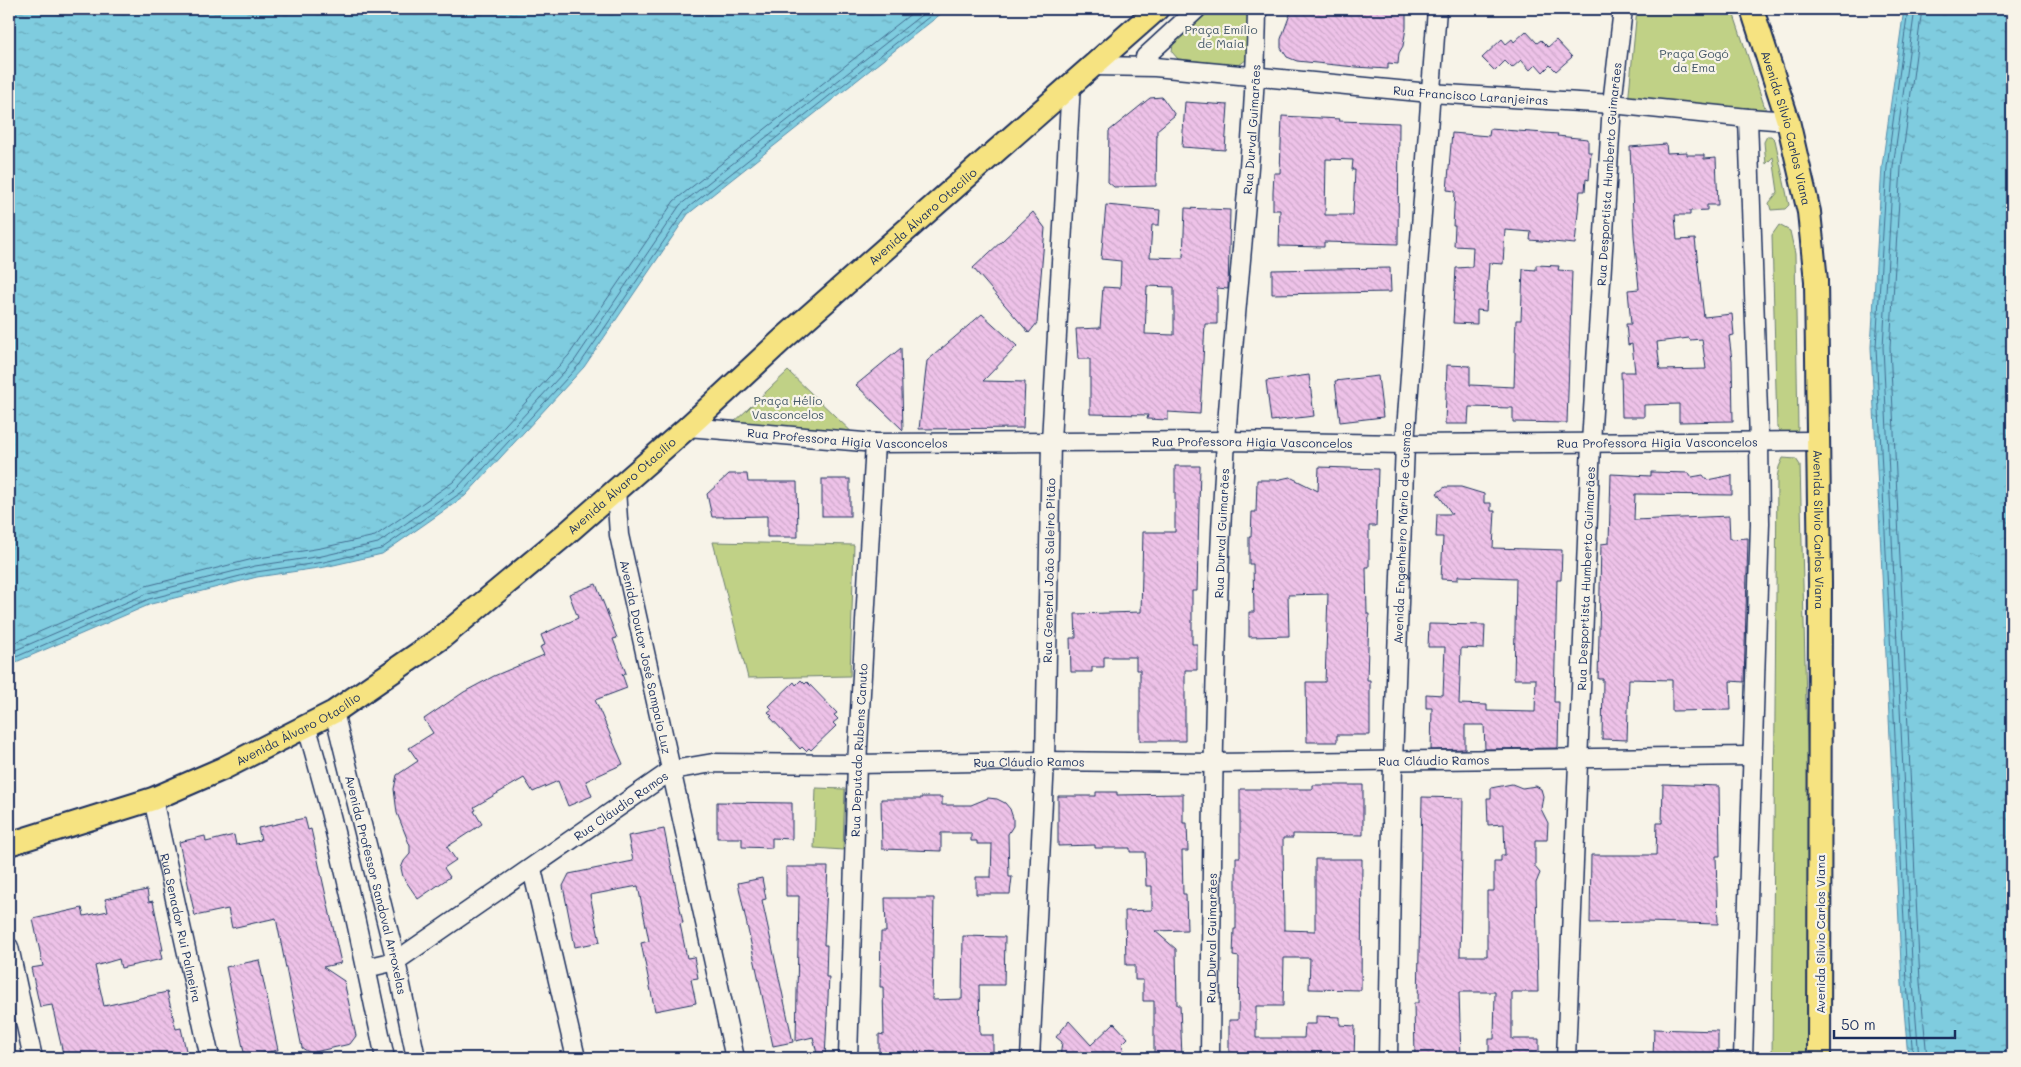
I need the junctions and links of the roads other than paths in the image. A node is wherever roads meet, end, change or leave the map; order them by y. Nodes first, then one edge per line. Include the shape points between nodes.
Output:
1 (1157, 9) edge
2 (1197, 9) edge
3 (1257, 9) edge
4 (1437, 9) edge
5 (1623, 9) edge
6 (1752, 9) edge
7 (1137, 28) junction
8 (1150, 62) junction
9 (1092, 66) junction
10 (1256, 76) junction
11 (1071, 84) junction
12 (1430, 93) junction
13 (1612, 104) junction
14 (1748, 118) junction
15 (1788, 121) junction
16 (688, 427) junction
17 (1051, 441) junction
18 (1226, 441) junction
19 (1759, 441) junction
20 (1818, 441) junction
21 (875, 443) junction
22 (1591, 443) junction
23 (1405, 444) junction
24 (616, 489) junction
25 (334, 712) junction
26 (307, 728) junction
27 (1752, 756) junction
28 (346, 759) junction
29 (1579, 759) junction
30 (1045, 761) junction
31 (1393, 761) junction
32 (1212, 763) junction
33 (857, 764) junction
34 (319, 767) junction
35 (672, 770) junction
36 (153, 799) junction
37 (9, 844) edge
38 (532, 868) junction
39 (9, 947) edge
40 (396, 961) junction
41 (366, 968) junction
42 (33, 1058) edge
43 (210, 1058) edge
44 (385, 1058) edge
45 (416, 1058) edge
46 (576, 1058) edge
47 (735, 1058) edge
48 (848, 1058) edge
49 (1030, 1058) edge
50 (1210, 1058) edge
51 (1388, 1058) edge
52 (1566, 1058) edge
53 (1743, 1058) edge
54 (1819, 1058) edge

1 - 7 main road, Avenida Álvaro Otacílio
2 - 8 street
3 - 10 street, Rua Durval Guimarães
4 - 12 street, Avenida Engenheiro Mário de Gusmão
5 - 13 street, Rua Desportista Humberto Guimarães
6 - 15 main road, Avenida Silvio Carlos Viana
7 - 8 street
7 - 9 main road, Avenida Álvaro Otacílio
8 - 9 street, Rua Francisco Laranjeiras
8 - 10 street, Rua Francisco Laranjeiras
9 - 11 main road, Avenida Álvaro Otacílio
10 - 12 street, Rua Francisco Laranjeiras
10 - 18 street, Rua Durval Guimarães
11 - 16 main road, Avenida Álvaro Otacílio
11 - 17 street, Rua General João Saleiro Pitão
12 - 13 street, Rua Francisco Laranjeiras
12 - 23 street, Avenida Engenheiro Mário de Gusmão
13 - 14 street, Rua Francisco Laranjeiras
13 - 22 street, Rua Desportista Humberto Guimarães
14 - 15 street, Rua Francisco Laranjeiras
14 - 19 street
15 - 20 main road, Avenida Silvio Carlos Viana via 1809,212 1816,281
16 - 21 street, Rua Professora Higia Vasconcelos
16 - 24 main road, Avenida Álvaro Otacílio
17 - 18 street, Rua Professora Higia Vasconcelos
17 - 21 street, Rua Professora Higia Vasconcelos
17 - 30 street, Rua General João Saleiro Pitão
18 - 23 street, Rua Professora Higia Vasconcelos
18 - 32 street, Rua Durval Guimarães
19 - 20 street, Rua Professora Higia Vasconcelos
19 - 22 street, Rua Professora Higia Vasconcelos
19 - 27 street via 1760,523
20 - 54 main road, Avenida Silvio Carlos Viana
21 - 33 street, Rua Deputado Rubens Canuto
22 - 23 street, Rua Professora Higia Vasconcelos
22 - 29 street, Rua Desportista Humberto Guimarães
23 - 31 street, Avenida Engenheiro Mário de Gusmão
24 - 25 main road, Avenida Álvaro Otacílio via 441,638
24 - 35 street, Avenida Doutor José Sampaio Luz via 619,535
25 - 26 main road, Avenida Álvaro Otacílio
25 - 28 street, Avenida Professor Sandoval Arroxelas
26 - 34 street
26 - 36 main road, Avenida Álvaro Otacílio
27 - 29 street, Rua Cláudio Ramos
27 - 53 street
28 - 34 street
28 - 40 street, Avenida Professor Sandoval Arroxelas
29 - 31 street, Rua Cláudio Ramos
29 - 52 street, Rua Desportista Humberto Guimarães
30 - 32 street, Rua Cláudio Ramos
30 - 33 street, Rua Cláudio Ramos
30 - 49 street, Rua General João Saleiro Pitão
31 - 32 street, Rua Cláudio Ramos
31 - 51 street, Avenida Engenheiro Mário de Gusmão
32 - 50 street, Rua Durval Guimarães
33 - 35 street, Rua Cláudio Ramos via 713,763
33 - 48 street, Rua Deputado Rubens Canuto
34 - 41 street
35 - 38 street, Rua Cláudio Ramos
35 - 47 street, Avenida Doutor José Sampaio Luz
36 - 37 main road, Avenida Álvaro Otacílio
36 - 43 street, Rua Senador Rui Palmeira
38 - 40 street, Rua Cláudio Ramos
38 - 46 street
39 - 42 street
40 - 41 street, Rua Cláudio Ramos
40 - 45 street, Avenida Professor Sandoval Arroxelas
41 - 44 street

